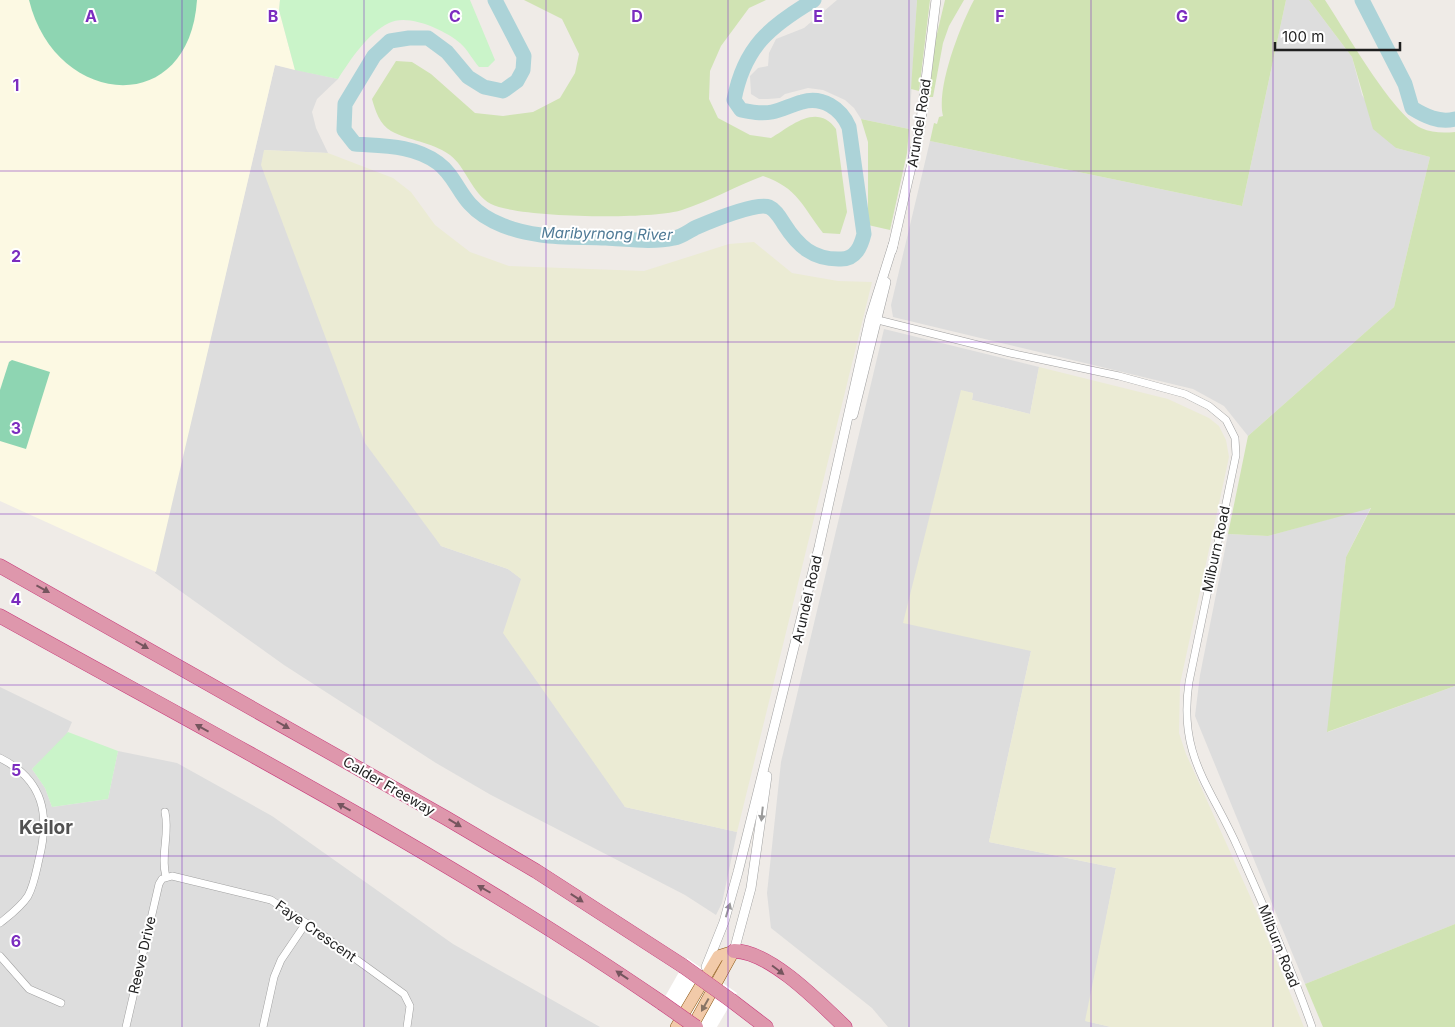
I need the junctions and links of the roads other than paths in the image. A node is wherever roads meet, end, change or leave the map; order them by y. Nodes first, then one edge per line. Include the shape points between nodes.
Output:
1 (936, 0) edge
2 (874, 319) junction
3 (0, 566) edge
4 (0, 616) edge
5 (775, 732) junction
6 (0, 758) edge
7 (165, 812) dead end
8 (166, 877) junction
9 (0, 923) edge
10 (306, 923) junction
11 (734, 951) junction
12 (0, 956) edge
13 (60, 1003) dead end
14 (126, 1027) edge
15 (263, 1027) edge
16 (408, 1027) edge
17 (675, 1027) edge
18 (692, 1027) edge
19 (696, 1027) edge
20 (766, 1027) edge
21 (845, 1027) edge
22 (1312, 1027) edge

1 - 2 street, Arundel Road via 920,128
2 - 5 street, Arundel Road
2 - 22 street, Milburn Road via 1152,384 1199,400 1218,412 1231,428 1236,447 1235,460 1190,673 1187,734 1197,766 1239,850
3 -> 20 highway, Calder Freeway, bridge via 536,871 683,966
19 -> 4 highway, bridge via 594,956 514,906
5 -> 11 street, Arundel Road via 751,888
17 -> 5 street, Arundel Road via 711,956 731,900
6 - 9 street via 22,772 35,788 45,823 31,889 24,901
7 - 8 street via 168,831 163,865
8 - 10 street, Faye Crescent via 182,877 253,894 271,900
8 - 14 street, Reeve Drive via 159,884
10 - 15 street via 281,960
10 - 16 street, Faye Crescent via 404,994 410,1006
11 - 17 main road via 718,956
11 -> 18 main road
11 -> 21 highway via 765,961
12 - 13 street via 29,989

